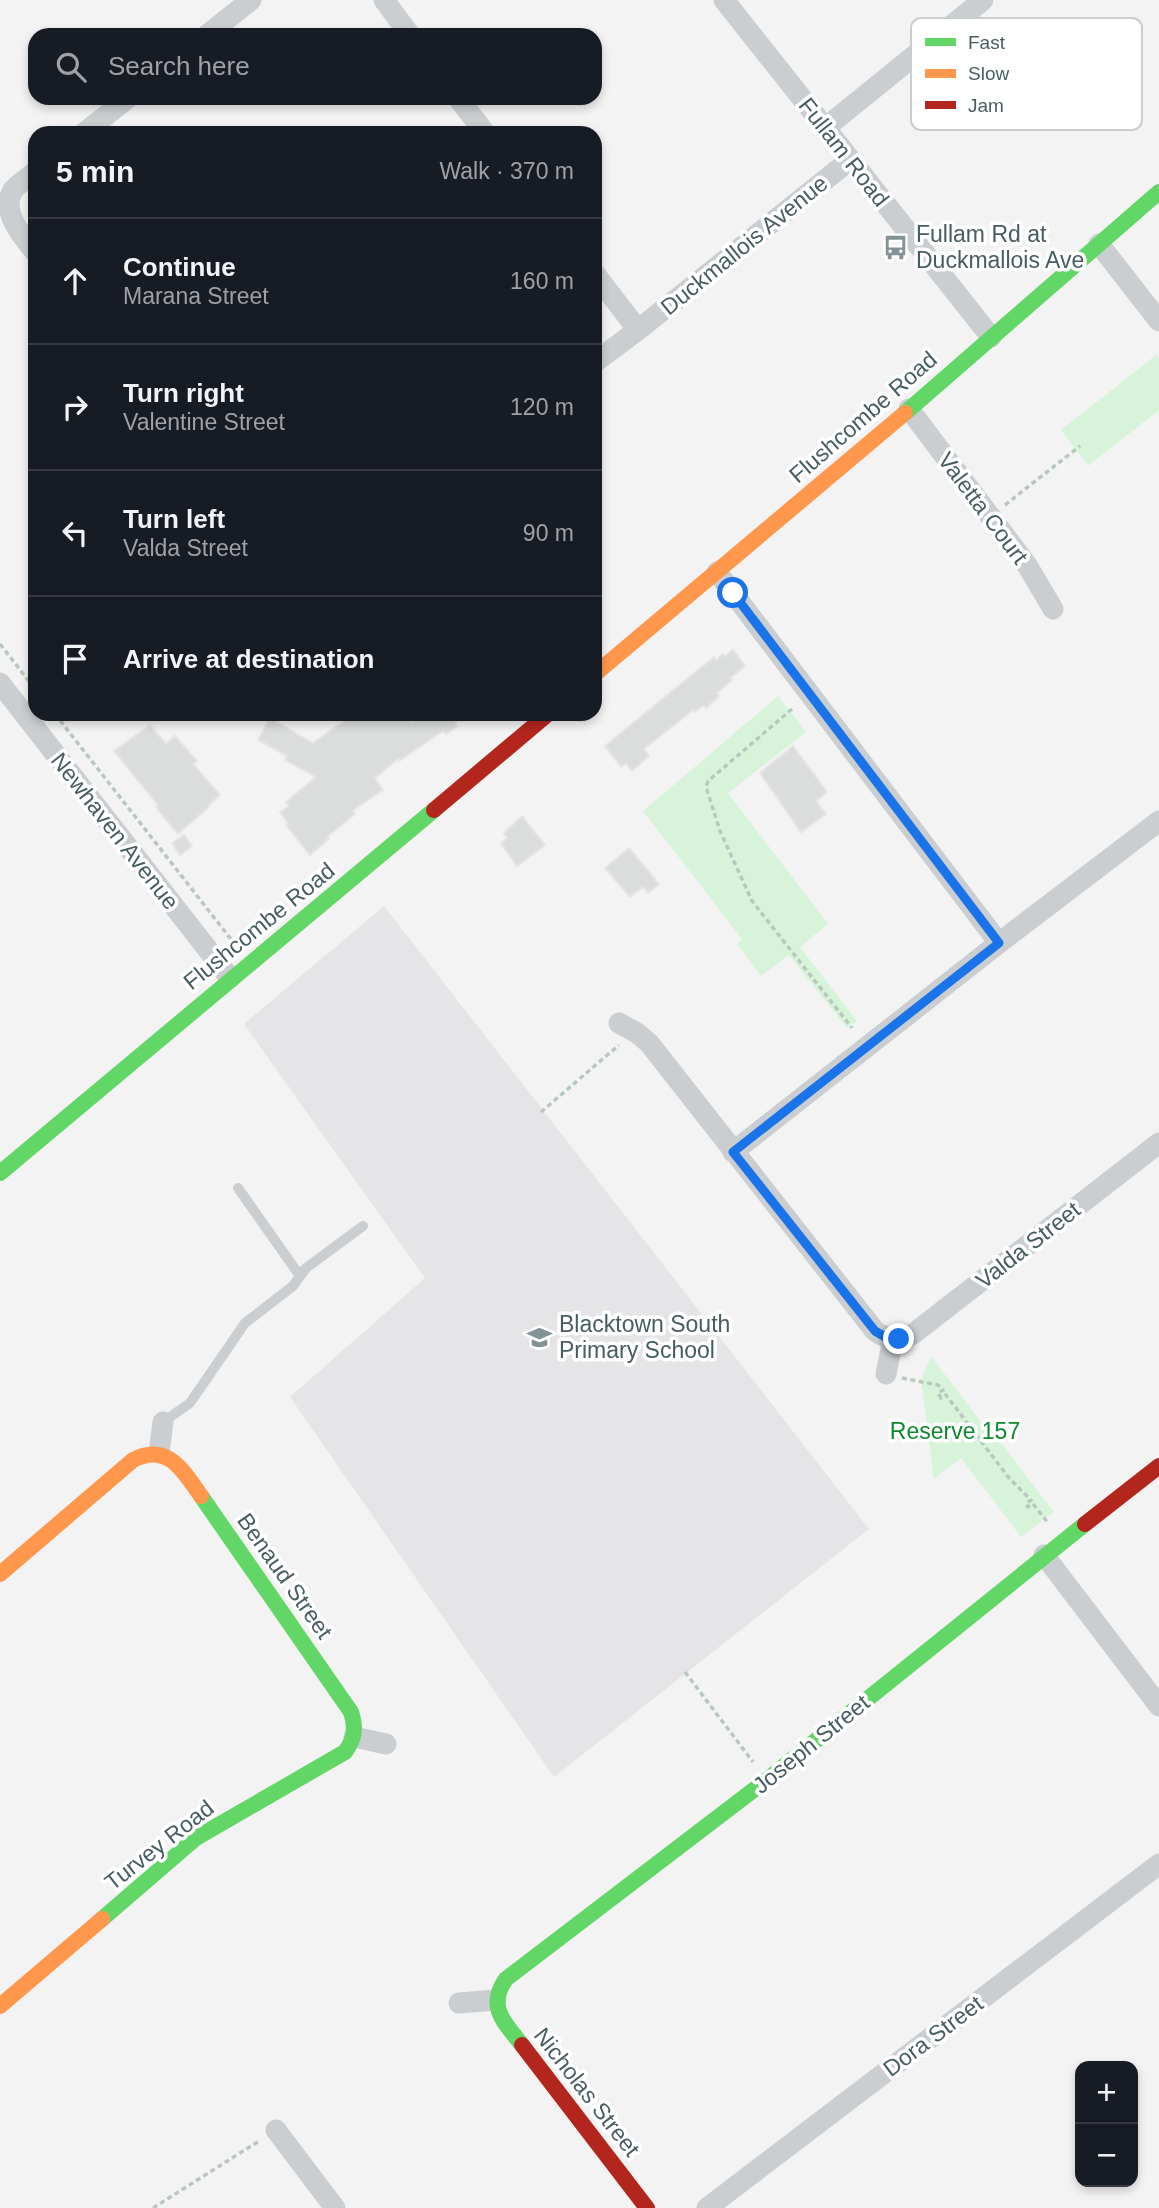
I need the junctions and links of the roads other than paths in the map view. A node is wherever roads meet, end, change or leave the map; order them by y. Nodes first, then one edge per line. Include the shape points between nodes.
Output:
1 (251, 0) edge
2 (384, 0) edge
3 (724, 0) edge
4 (983, 0) edge
5 (961, 18) edge
6 (216, 28) edge
7 (405, 28) edge
8 (911, 58) edge
9 (119, 105) edge
10 (463, 105) edge
11 (93, 126) edge
12 (480, 126) edge
13 (825, 128) junction
14 (850, 160) junction
15 (28, 178) edge
16 (1159, 192) edge
17 (28, 243) edge
18 (1099, 244) junction
19 (602, 283) edge
20 (1159, 321) edge
21 (638, 330) junction
22 (991, 337) junction
23 (602, 357) edge
24 (909, 409) junction
25 (717, 572) junction
26 (1053, 609) dead end
27 (602, 668) edge
28 (0, 683) edge
29 (28, 719) edge
30 (30, 721) edge
31 (540, 721) edge
32 (1159, 821) edge
33 (999, 943) junction
34 (230, 978) junction
35 (625, 1026) road end
36 (1159, 1143) edge
37 (733, 1152) junction
38 (0, 1173) edge
39 (238, 1188) dead end
40 (363, 1226) dead end
41 (300, 1276) junction
42 (893, 1339) junction
43 (886, 1374) road end
44 (163, 1422) joint
45 (159, 1453) junction
46 (1159, 1466) edge
47 (1044, 1555) junction
48 (0, 1574) edge
49 (1159, 1706) edge
50 (354, 1737) junction
51 (386, 1744) dead end
52 (1159, 1864) edge
53 (496, 2000) junction
54 (459, 2003) dead end
55 (0, 2006) edge
56 (276, 2130) road end
57 (335, 2208) edge
58 (648, 2208) edge
59 (707, 2208) edge

1 - 6 street
2 - 7 street
3 - 13 street, Fullam Road
4 - 5 street
8 - 13 street
9 - 11 street
10 - 12 street
13 - 14 street, Fullam Road
14 - 21 street, Duckmallois Avenue
14 - 22 street, Fullam Road
15 - 17 street via 14,189 7,206 9,219
16 - 18 street, Flushcombe Road
18 - 20 street
18 - 22 street, Flushcombe Road
19 - 21 street, Duckmallois Avenue
21 - 23 street, Duckmallois Avenue
22 - 24 street, Flushcombe Road
24 - 25 street, Flushcombe Road
24 - 26 street, Valetta Court via 1037,580
25 - 27 street, Flushcombe Road
25 - 33 street
28 - 29 street, Newhaven Avenue
30 - 34 street, Newhaven Avenue
31 - 34 street, Flushcombe Road
32 - 33 street
33 - 37 street
34 - 38 street, Flushcombe Road
35 - 37 street via 649,1043
36 - 42 street, Valda Street via 913,1334
37 - 42 street via 875,1331
39 - 41 lane
40 - 41 lane
41 - 44 lane via 245,1323 190,1403
42 - 43 street
44 - 45 street
45 - 48 street via 133,1461
45 - 50 street, Benaud Street via 184,1472 351,1712
46 - 47 street, Joseph Street
47 - 49 street
47 - 53 street, Joseph Street via 768,1779 506,1979
50 - 51 street
50 - 55 street, Turvey Road via 337,1758 196,1838
52 - 59 street, Dora Street
53 - 54 street
53 - 58 street, Nicholas Street via 501,2018
56 - 57 street

